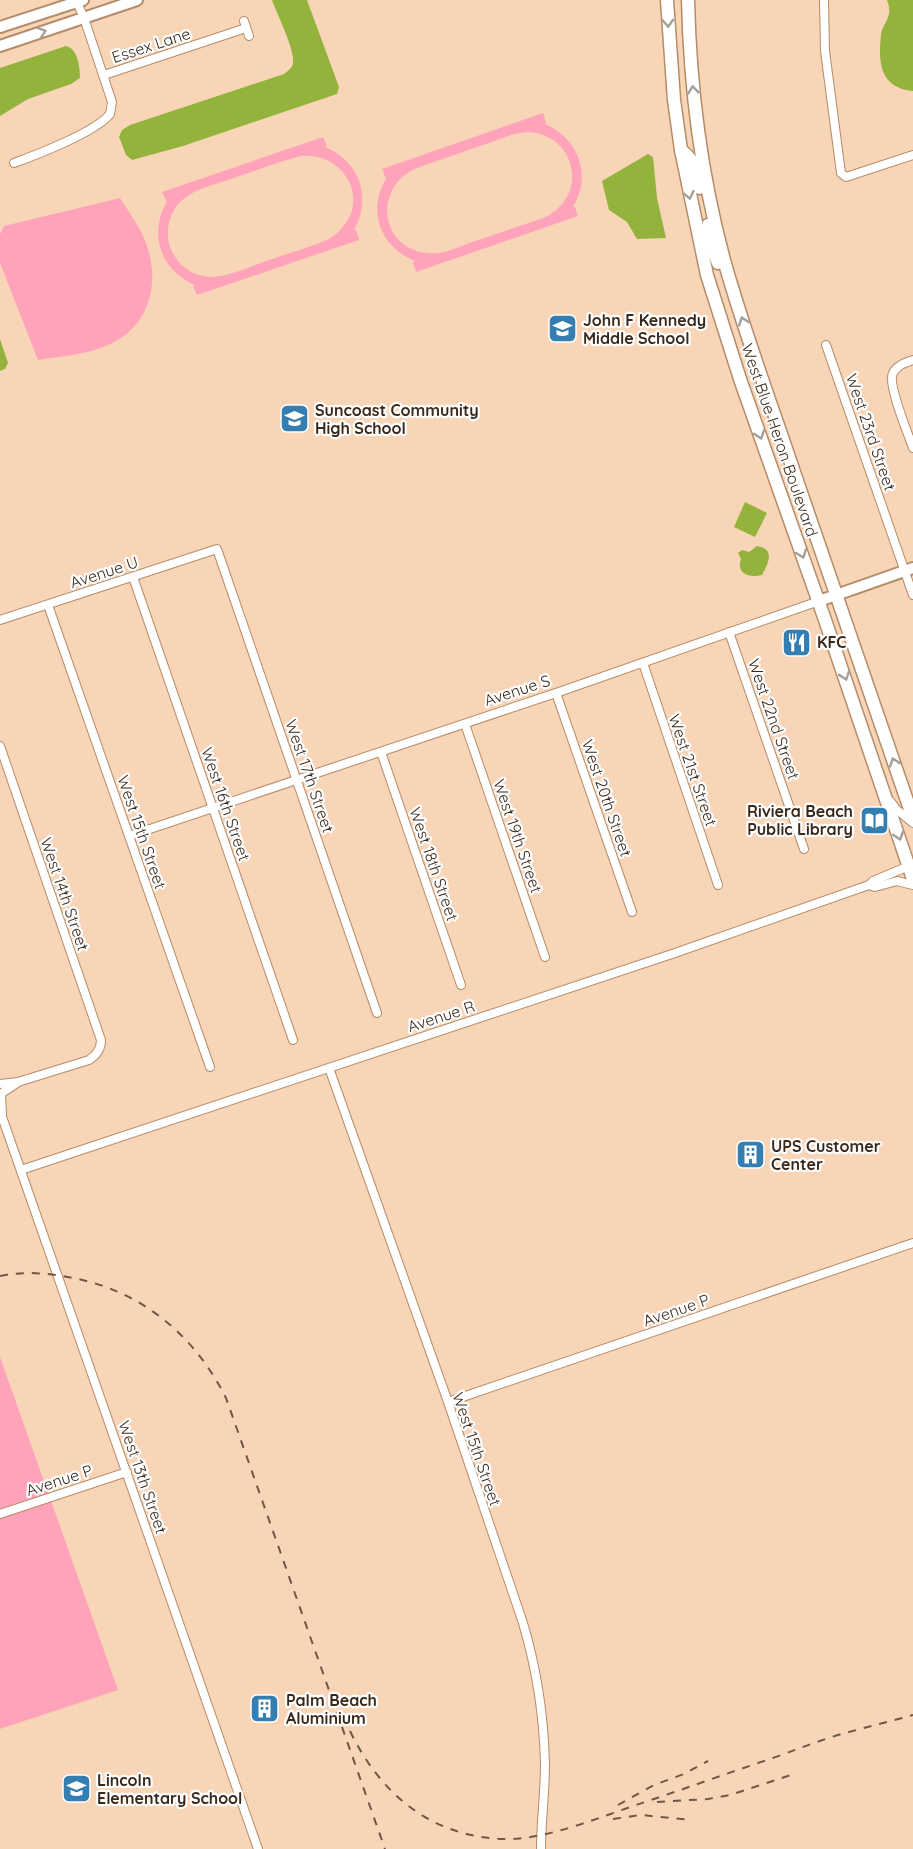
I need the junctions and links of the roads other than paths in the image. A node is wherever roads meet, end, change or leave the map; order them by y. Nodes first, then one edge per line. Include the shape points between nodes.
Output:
1 (78, 0) edge
2 (137, 0) edge
3 (667, 0) edge
4 (688, 0) edge
5 (824, 0) edge
6 (84, 18) junction
7 (0, 27) edge
8 (247, 28) dead end
9 (0, 46) edge
10 (104, 75) junction
11 (676, 117) junction
12 (698, 133) junction
13 (681, 150) junction
14 (913, 155) edge
15 (14, 163) dead end
16 (728, 271) junction
17 (826, 345) dead end
18 (913, 360) edge
19 (913, 448) edge
20 (217, 549) joint
21 (909, 569) edge
22 (133, 577) junction
23 (837, 595) junction
24 (913, 595) edge
25 (819, 601) junction
26 (48, 605) junction
27 (0, 621) edge
28 (729, 632) junction
29 (643, 663) junction
30 (556, 693) junction
31 (465, 724) junction
32 (0, 746) edge
33 (381, 752) junction
34 (296, 780) junction
35 (885, 794) junction
36 (213, 808) junction
37 (913, 818) edge
38 (913, 823) edge
39 (129, 836) junction
40 (804, 849) dead end
41 (909, 866) junction
42 (913, 879) edge
43 (718, 885) dead end
44 (869, 885) junction
45 (913, 885) edge
46 (632, 912) dead end
47 (545, 957) dead end
48 (461, 985) dead end
49 (377, 1013) dead end
50 (292, 1040) dead end
51 (210, 1067) dead end
52 (329, 1068) junction
53 (1, 1091) edge
54 (1, 1113) edge
55 (21, 1170) junction
56 (913, 1243) edge
57 (448, 1402) junction
58 (127, 1472) junction
59 (0, 1514) edge
60 (258, 1849) edge
61 (541, 1849) edge

1 - 6 street
1 - 7 street
2 - 6 street
3 -> 11 main road, West Blue Heron Boulevard
12 -> 4 main road, West Blue Heron Boulevard
5 - 14 street via 825,51 841,173 846,177
9 -> 6 street
6 - 10 street
8 - 10 street, Essex Lane
10 - 15 street, Essex Lane via 112,102 108,118
11 - 12 main road
11 - 13 main road, West Blue Heron Boulevard
12 - 16 main road, West Blue Heron Boulevard
13 - 16 main road via 695,165 712,248 720,268
13 -> 25 main road, West Blue Heron Boulevard via 718,313
23 -> 16 main road, West Blue Heron Boulevard
17 - 21 street, West 23rd Street
18 - 19 street via 895,369 891,382
20 - 22 street, Avenue U
20 - 34 street, West 17th Street
21 - 23 street, Avenue S
21 - 24 street, West 23rd Street
22 - 26 street, Avenue U
22 - 36 street, West 16th Street
23 - 25 street, Avenue S
37 -> 23 main road, West Blue Heron Boulevard
25 - 28 street, Avenue S
25 -> 35 main road, West Blue Heron Boulevard
26 - 27 street, Avenue U
26 - 39 street, West 15th Street
28 - 29 street, Avenue S
28 - 40 street, West 22nd Street
29 - 30 street, Avenue S
29 - 43 street, West 21st Street
30 - 31 street, Avenue S
30 - 46 street, West 20th Street
31 - 33 street, Avenue S
31 - 47 street, West 19th Street
32 - 53 street, West 14th Street via 101,1040 99,1051 89,1060
33 - 34 street, Avenue S
33 - 48 street, West 18th Street
34 - 36 street, Avenue S
34 - 49 street, West 17th Street
35 - 38 street
35 -> 41 main road, West Blue Heron Boulevard
36 - 39 street, Avenue S
36 - 50 street, West 16th Street
39 - 51 street, West 15th Street
41 - 42 main road, West Blue Heron Boulevard
41 - 44 street, Avenue R
44 - 45 street, Avenue R via 897,881
44 - 52 street, Avenue R
52 - 55 street, Avenue R
52 - 57 street, West 15th Street
53 - 54 street, West 13th Street
54 - 55 street, West 13th Street
55 - 58 street, West 13th Street
56 - 57 street, Avenue P
57 - 61 street, West 15th Street via 532,1655 544,1730
58 - 59 street, Avenue P
58 - 60 street, West 13th Street

